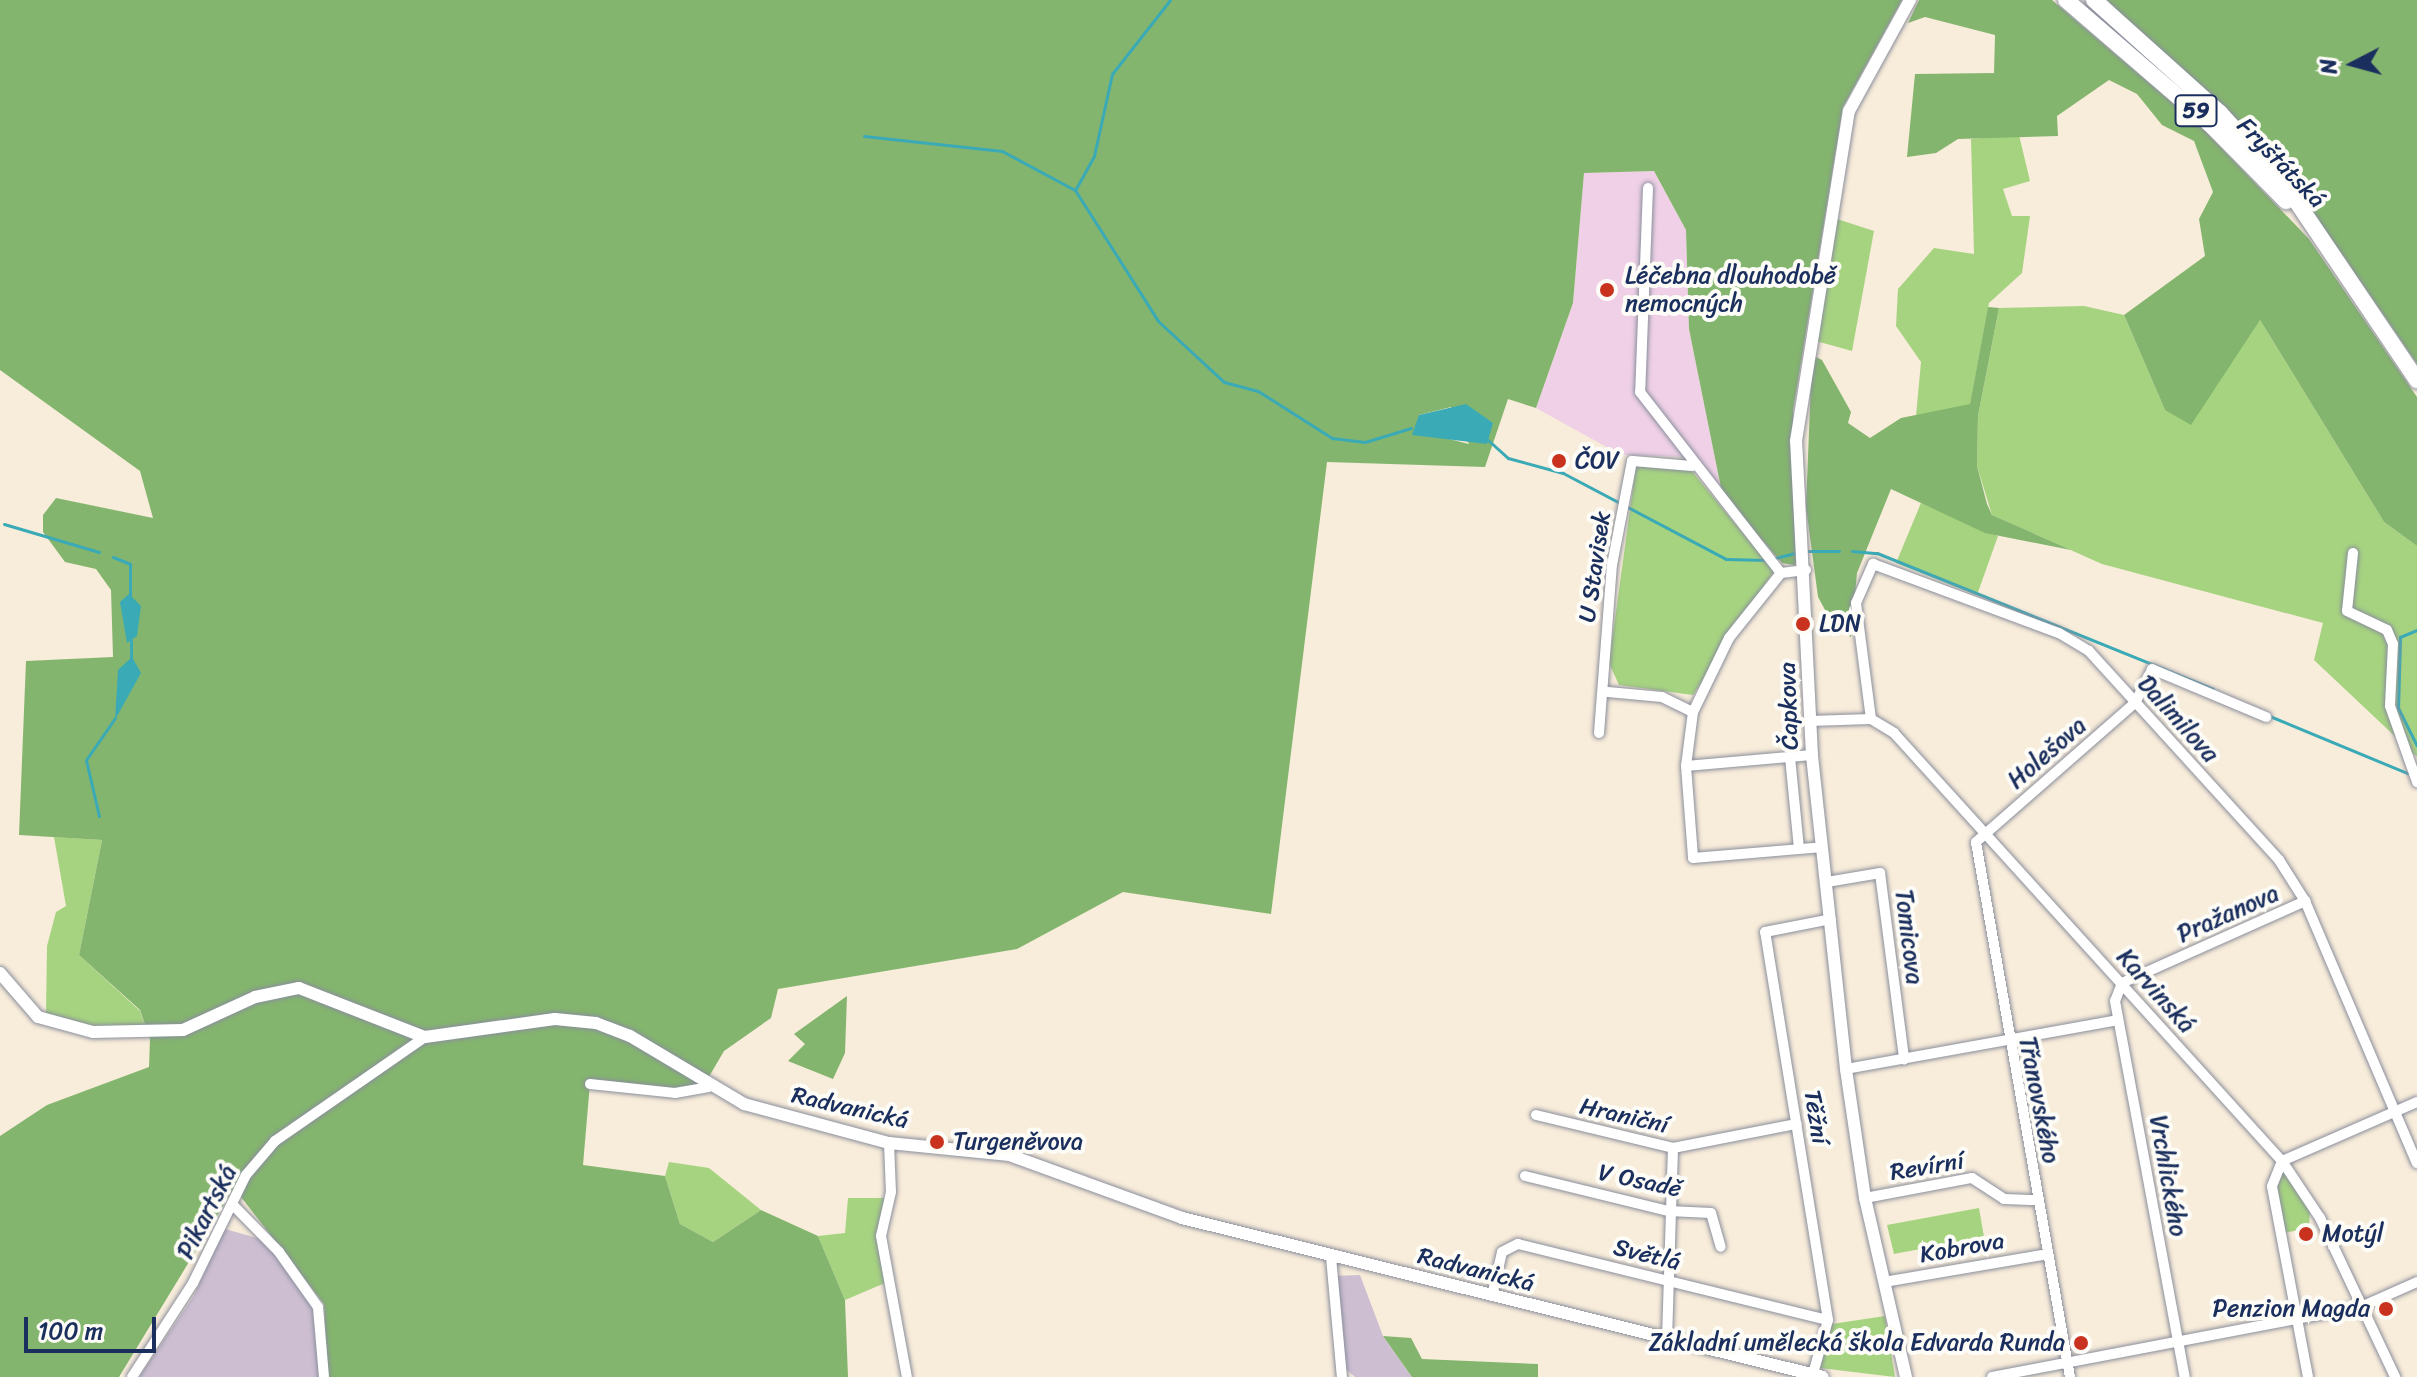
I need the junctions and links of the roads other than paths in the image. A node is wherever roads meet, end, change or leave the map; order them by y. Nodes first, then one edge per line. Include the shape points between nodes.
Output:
1 (1910, 0) edge
2 (2066, 0) edge
3 (2094, 0) edge
4 (1648, 188) dead end
5 (2316, 234) junction
6 (2417, 380) edge
7 (1693, 466) junction
8 (2353, 553) dead end
9 (1806, 570) junction
10 (1781, 573) junction
11 (1608, 692) junction
12 (2135, 703) junction
13 (1693, 712) junction
14 (2266, 717) dead end
15 (1871, 719) junction
16 (1810, 721) junction
17 (1599, 733) dead end
18 (1812, 755) junction
19 (1790, 757) junction
20 (1686, 766) junction
21 (2417, 782) edge
22 (1985, 834) junction
23 (1823, 847) junction
24 (1799, 849) junction
25 (1827, 882) junction
26 (2305, 901) junction
27 (1831, 919) junction
28 (0, 973) edge
29 (2122, 983) junction
30 (2118, 1020) junction
31 (425, 1037) junction
32 (2008, 1040) junction
33 (1904, 1059) junction
34 (1846, 1069) junction
35 (590, 1084) dead end
36 (708, 1087) junction
37 (2417, 1102) edge
38 (2395, 1112) junction
39 (1536, 1115) dead end
40 (1797, 1124) junction
41 (889, 1143) junction
42 (1673, 1148) junction
43 (2282, 1161) junction
44 (2417, 1163) edge
45 (1525, 1176) dead end
46 (1865, 1198) junction
47 (2037, 1200) junction
48 (232, 1204) junction
49 (1669, 1211) junction
50 (1721, 1247) dead end
51 (2047, 1254) junction
52 (1331, 1257) junction
53 (1664, 1279) junction
54 (1884, 1282) junction
55 (2417, 1282) edge
56 (1492, 1296) junction
57 (2363, 1306) junction
58 (2296, 1319) junction
59 (1828, 1320) junction
60 (1667, 1339) junction
61 (2178, 1342) junction
62 (2067, 1363) junction
63 (1785, 1372) edge
64 (1818, 1376) edge
65 (132, 1377) edge
66 (324, 1377) edge
67 (907, 1377) edge
68 (1342, 1377) edge
69 (1906, 1377) edge
70 (1992, 1377) edge
71 (2070, 1377) edge
72 (2185, 1377) edge
73 (2308, 1377) edge
74 (2395, 1377) edge

1 - 9 street, Čapkova via 1859,84 1829,212 1796,441
2 - 5 main road, Fryštátská / 59 via 2211,125
3 - 5 main road, Fryštátská / 59 via 2239,133
4 - 7 street via 1640,392
5 - 6 main road, Fryštátská / 59
7 - 10 street
7 - 11 street, U Stavisek via 1632,461 1612,565
8 - 21 street via 2347,611 2387,630 2393,644 2390,706
9 - 10 street
9 - 16 street, Čapkova
10 - 13 street via 1729,638
11 - 13 street via 1662,697
11 - 17 street, U Stavisek
12 - 14 street, Holešova via 2152,669
12 - 15 street, Dalimilova via 2089,651 2059,633 1882,562 1866,572 1856,603
12 - 22 street, Holešova
12 - 26 street, Dalimilova via 2279,860
13 - 20 street
15 - 16 street
15 - 22 street, Karvinská via 1894,733
16 - 18 street, Čapkova
18 - 19 street
18 - 23 street, Čapkova
19 - 20 street
19 - 24 street
20 - 24 street via 1693,858
22 - 29 street, Karvinská
22 - 32 street, Třanovského via 1973,853
23 - 24 street
23 - 25 street, Čapkova
25 - 27 street, Čapkova
25 - 33 street, Tomicova via 1880,873
26 - 29 street, Pražanova
26 - 38 street, Dalimilova
27 - 34 street, Čapkova
27 - 40 street, Těžní via 1765,932
28 - 31 street, Radvanická via 34,1014 77,1030 183,1030 255,997 299,988
29 - 30 street, Vrchlického
29 - 43 street, Karvinská
30 - 32 street
30 - 61 street, Vrchlického
31 - 36 street, Radvanická via 588,1022 630,1036
31 - 48 street, Pikartská via 275,1141
32 - 33 street
32 - 47 street, Třanovského
33 - 34 street
34 - 46 street, Čapkova
35 - 36 street via 675,1093
36 - 41 street, Radvanická via 744,1104
37 - 38 street
38 - 43 street
38 - 44 street, Dalimilova
39 - 42 street, Hraniční
40 - 42 street, Hraniční
40 - 59 street, Těžní
41 - 52 street, Radvanická via 1009,1155 1182,1218
41 - 67 street via 891,1192 881,1236
42 - 49 street
43 - 57 street, Karvinská via 2320,1218
43 - 58 street via 2272,1186
45 - 49 street, V Osadě
46 - 47 street, Revírní via 1972,1178 2004,1199
46 - 54 street, Čapkova
47 - 51 street, Třanovského
48 - 65 street, Pikartská via 193,1283
48 - 66 street via 279,1252 318,1307
49 - 50 street, V Osadě via 1711,1213
49 - 53 street
51 - 54 street, Kobrova
51 - 62 street, Třanovského
52 - 56 street, Radvanická
52 - 68 street
53 - 56 street, Světlá via 1518,1244 1502,1252
53 - 59 street, Světlá
53 - 60 street
54 - 69 street, Čapkova
55 - 57 street
56 - 60 street, Radvanická
57 - 58 street
57 - 74 street, Karvinská
58 - 61 street
58 - 73 street
59 - 64 street, Těžní
60 - 63 street, Radvanická
61 - 62 street
61 - 72 street, Vrchlického
62 - 70 street
62 - 71 street, Třanovského
63 - 64 street, Radvanická

